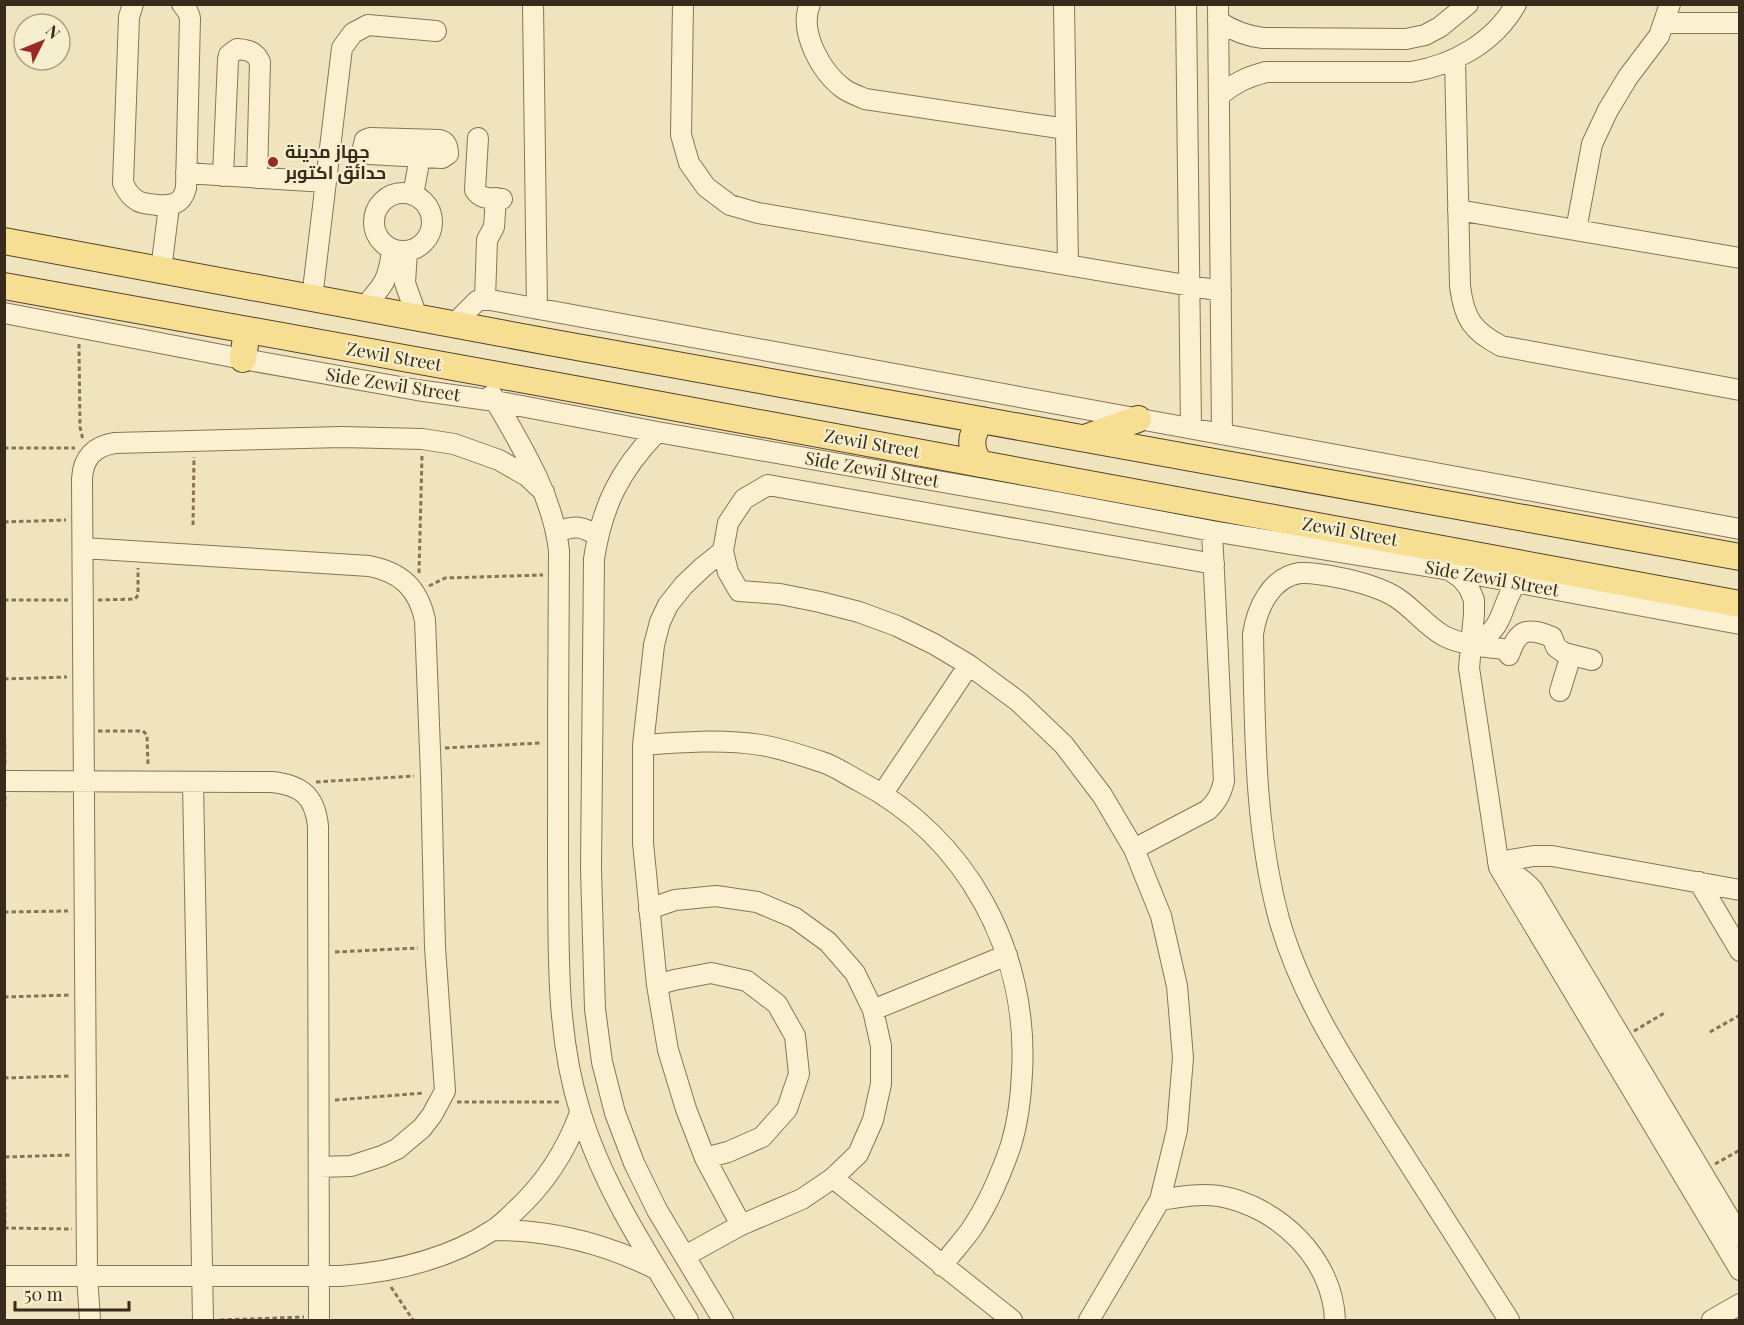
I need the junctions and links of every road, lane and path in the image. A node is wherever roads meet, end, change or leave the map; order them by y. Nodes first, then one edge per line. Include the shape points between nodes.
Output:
1 (133, 4) edge
2 (182, 4) edge
3 (533, 4) edge
4 (683, 4) edge
5 (810, 4) edge
6 (1064, 4) edge
7 (1186, 4) edge
8 (1468, 4) edge
9 (1516, 4) edge
10 (1218, 13) edge
11 (1667, 14) edge
12 (1740, 23) edge
13 (436, 31) dead end
14 (1455, 60) junction
15 (1219, 96) junction
16 (1066, 129) junction
17 (478, 138) dead end
18 (420, 157) dead end
19 (186, 173) junction
20 (223, 176) junction
21 (257, 178) junction
22 (326, 182) junction
23 (413, 195) junction
24 (169, 206) junction
25 (1458, 210) junction
26 (1576, 230) junction
27 (4, 241) edge
28 (399, 250) junction
29 (1740, 258) edge
30 (1068, 265) junction
31 (161, 270) junction
32 (1189, 285) junction
33 (4, 286) edge
34 (1221, 291) junction
35 (312, 298) junction
36 (485, 299) junction
37 (364, 308) junction
38 (537, 309) junction
39 (4, 313) edge
40 (417, 317) junction
41 (454, 324) junction
42 (79, 328) junction
43 (247, 330) junction
44 (243, 359) junction
45 (478, 372) junction
46 (1740, 390) edge
47 (495, 400) junction
48 (922, 410) junction
49 (1138, 418) junction
50 (982, 420) junction
51 (1191, 428) junction
52 (657, 432) junction
53 (1222, 434) junction
54 (1084, 438) junction
55 (422, 439) junction
56 (194, 441) junction
57 (4, 448) edge
58 (90, 454) junction
59 (921, 454) junction
60 (980, 464) junction
61 (1058, 490) junction
62 (544, 492) junction
63 (82, 519) junction
64 (4, 522) edge
65 (193, 525) dead end
66 (1740, 529) edge
67 (1212, 531) junction
68 (557, 532) junction
69 (598, 536) junction
70 (83, 548) junction
71 (723, 551) junction
72 (1740, 557) edge
73 (1214, 564) junction
74 (1450, 570) junction
75 (559, 575) junction
76 (1516, 583) junction
77 (418, 599) junction
78 (1740, 604) edge
79 (1740, 624) edge
80 (1472, 644) junction
81 (1571, 655) junction
82 (1592, 660) dead end
83 (969, 664) junction
84 (84, 677) junction
85 (4, 679) edge
86 (1560, 691) dead end
87 (4, 692) edge
88 (84, 731) junction
89 (557, 742) junction
90 (643, 745) junction
91 (429, 749) junction
92 (431, 776) junction
93 (5, 782) edge
94 (84, 782) junction
95 (148, 782) junction
96 (193, 782) junction
97 (287, 783) junction
98 (883, 794) junction
99 (4, 831) edge
100 (1134, 849) junction
101 (1498, 865) junction
102 (1699, 882) junction
103 (1740, 890) edge
104 (649, 909) junction
105 (85, 911) junction
106 (4, 912) edge
107 (435, 947) junction
108 (1740, 951) edge
109 (318, 952) junction
110 (1007, 954) junction
111 (657, 985) junction
112 (86, 995) junction
113 (4, 997) edge
114 (873, 1010) junction
115 (1666, 1012) dead end
116 (1740, 1015) edge
117 (1710, 1032) dead end
118 (1621, 1038) junction
119 (86, 1076) junction
120 (4, 1078) edge
121 (4, 1085) edge
122 (443, 1096) junction
123 (318, 1101) junction
124 (5, 1107) edge
125 (579, 1108) junction
126 (1740, 1150) edge
127 (86, 1154) junction
128 (5, 1157) edge
129 (705, 1158) junction
130 (319, 1167) junction
131 (1701, 1172) junction
132 (832, 1178) junction
133 (1160, 1200) junction
134 (741, 1225) junction
135 (5, 1228) edge
136 (87, 1230) junction
137 (494, 1230) junction
138 (1740, 1236) edge
139 (685, 1256) junction
140 (942, 1266) junction
141 (656, 1269) junction
142 (1740, 1270) edge
143 (381, 1272) junction
144 (87, 1275) junction
145 (4, 1276) edge
146 (201, 1276) junction
147 (319, 1276) junction
148 (1740, 1304) edge
149 (319, 1319) edge
150 (90, 1320) edge
151 (203, 1320) edge
152 (413, 1320) edge
153 (688, 1320) edge
154 (723, 1320) edge
155 (1012, 1320) edge
156 (1089, 1320) edge
157 (1335, 1320) edge
158 (1509, 1320) edge
159 (1712, 1320) edge

1 - 24 street via 129,17 123,183 137,201
2 - 19 street via 190,18
3 - 38 street
4 - 30 street via 681,135 689,163 706,188 730,204 758,213
5 - 16 street via 808,33 815,55 845,89 866,99
6 - 16 street
7 - 32 street
8 - 10 street via 1440,27 1406,39 1247,36 1232,30
9 - 14 street via 1494,32
10 - 15 street
11 - 12 street
11 - 26 street via 1654,43 1628,77 1592,144
13 - 22 street via 368,25 346,40
14 - 15 street via 1411,72 1266,72 1233,84
14 - 25 street
15 - 34 street
16 - 30 street
17 - 36 street via 475,190 479,196 499,198 494,227 487,240
18 - 23 street
19 - 20 street
19 - 24 street via 184,195
20 - 21 street
20 - 21 street via 228,60 237,49 250,50 260,62
21 - 22 street
22 - 35 street
23 - 28 street via 425,204 432,225 421,245
23 - 28 street via 391,195 375,211 376,234 385,246
24 - 31 street
25 - 26 street
25 - 46 street via 1462,305 1484,337 1501,346
26 - 29 street
27 - 31 main road
28 - 37 street via 386,281
28 - 40 street
30 - 32 street
31 - 35 main road
32 - 34 street
32 - 51 street
33 - 43 main road, Zewil Street
34 - 53 street
35 - 37 main road
36 - 38 street
36 - 41 street
37 - 40 main road
38 - 49 street
39 - 42 street, Side Zewil Street
40 - 41 main road
41 - 48 main road
42 - 44 street, Side Zewil Street
42 - 58 path via 80,428
43 - 44 main road
43 - 45 main road, Zewil Street
44 - 47 street, Side Zewil Street
45 - 47 street
45 - 59 main road, Zewil Street
47 - 52 street, Side Zewil Street
47 - 62 street
48 - 50 main road
48 - 59 main road via 928,436
49 - 51 street
49 - 54 main road
50 - 54 main road
50 - 60 main road via 972,441
51 - 53 street
52 - 61 street, Side Zewil Street
52 - 69 street via 621,476
53 - 66 street
54 - 72 main road
55 - 56 street
55 - 62 street via 454,444 499,460 527,476
55 - 77 path
56 - 58 street via 115,443
56 - 65 path
57 - 58 path via 71,448
58 - 63 street via 83,470
59 - 60 main road, Zewil Street
60 - 61 main road, Zewil Street
61 - 67 street, Side Zewil Street
61 - 78 main road, Zewil Street
62 - 68 street
63 - 64 path
63 - 70 street
67 - 73 street
67 - 74 street, Side Zewil Street
68 - 69 street via 570,527 585,528
68 - 75 street
69 - 139 street via 594,559 591,869 595,1009 602,1062 619,1123 638,1172
70 - 77 street via 369,566 392,573
70 - 84 street
71 - 73 street via 728,523 738,507 768,485
71 - 83 street via 728,572 739,591 780,594 859,612 897,626
71 - 90 street via 684,585 660,622
73 - 100 street via 1222,792 1208,810
74 - 76 street, Side Zewil Street
74 - 80 street via 1461,578 1474,600
75 - 77 path via 445,578 432,583
75 - 89 street
76 - 79 street, Side Zewil Street
76 - 80 street via 1496,628
77 - 91 street via 425,620
80 - 81 street via 1510,652 1519,636 1533,632 1552,637 1559,651
80 - 101 street via 1471,691
80 - 158 street via 1443,635 1398,598 1378,589 1312,573 1286,578 1266,596 1253,634 1256,775 1268,868 1280,919 1304,988 1340,1053
81 - 82 street
81 - 86 street
83 - 98 street
83 - 100 street via 1019,702 1064,745 1102,795
84 - 85 path
84 - 88 street
87 - 93 path
88 - 94 street
88 - 95 path via 145,733
89 - 91 path
89 - 125 street via 561,1018
90 - 98 street via 696,741 762,745 825,763
90 - 104 street via 643,843
91 - 92 street
92 - 97 path
92 - 107 street
93 - 94 street
93 - 99 path
94 - 95 street
94 - 105 street
95 - 96 street
96 - 97 street
96 - 146 street
97 - 109 street via 310,799 316,812
98 - 110 street via 916,819 970,880
100 - 133 street via 1161,916 1177,986 1183,1058 1177,1130
101 - 102 street via 1552,856
101 - 118 street via 1532,889
101 - 142 street
102 - 103 street
102 - 108 street
104 - 111 street
104 - 114 street via 675,900 716,896 757,902 795,918 828,942 855,973
105 - 106 path
105 - 112 street
107 - 109 path
107 - 122 street
109 - 123 street
110 - 114 street
110 - 140 street via 1019,1001 1024,1048 1019,1108 995,1187 971,1229
111 - 129 street via 668,1050
111 - 129 street via 711,973 747,981 777,1004 795,1036 799,1074 787,1109 762,1137
112 - 113 path
112 - 119 street
114 - 132 street via 881,1047 881,1084 873,1120 858,1154
115 - 118 path
116 - 117 path
118 - 131 street
119 - 120 path
119 - 127 street
121 - 124 path
122 - 123 path
122 - 125 path
122 - 130 street via 422,1128 397,1149 351,1166
123 - 130 street
124 - 128 path
125 - 137 street via 573,1133 552,1170
125 - 141 street via 609,1185
126 - 131 path
127 - 128 path
127 - 136 street
128 - 135 path
129 - 134 street
130 - 147 street
131 - 138 street
132 - 134 street via 802,1199
132 - 140 street
133 - 156 street
133 - 157 street via 1218,1196 1247,1203 1274,1217 1296,1235 1315,1259 1328,1285
134 - 139 street
135 - 136 path
136 - 144 street
137 - 141 street via 568,1236
137 - 143 street via 431,1259
139 - 154 street
140 - 155 street
141 - 153 street
143 - 147 street
143 - 152 path
144 - 145 street
144 - 146 street
144 - 150 street
146 - 147 street
146 - 151 street
147 - 149 street
148 - 159 street
149 - 151 path

